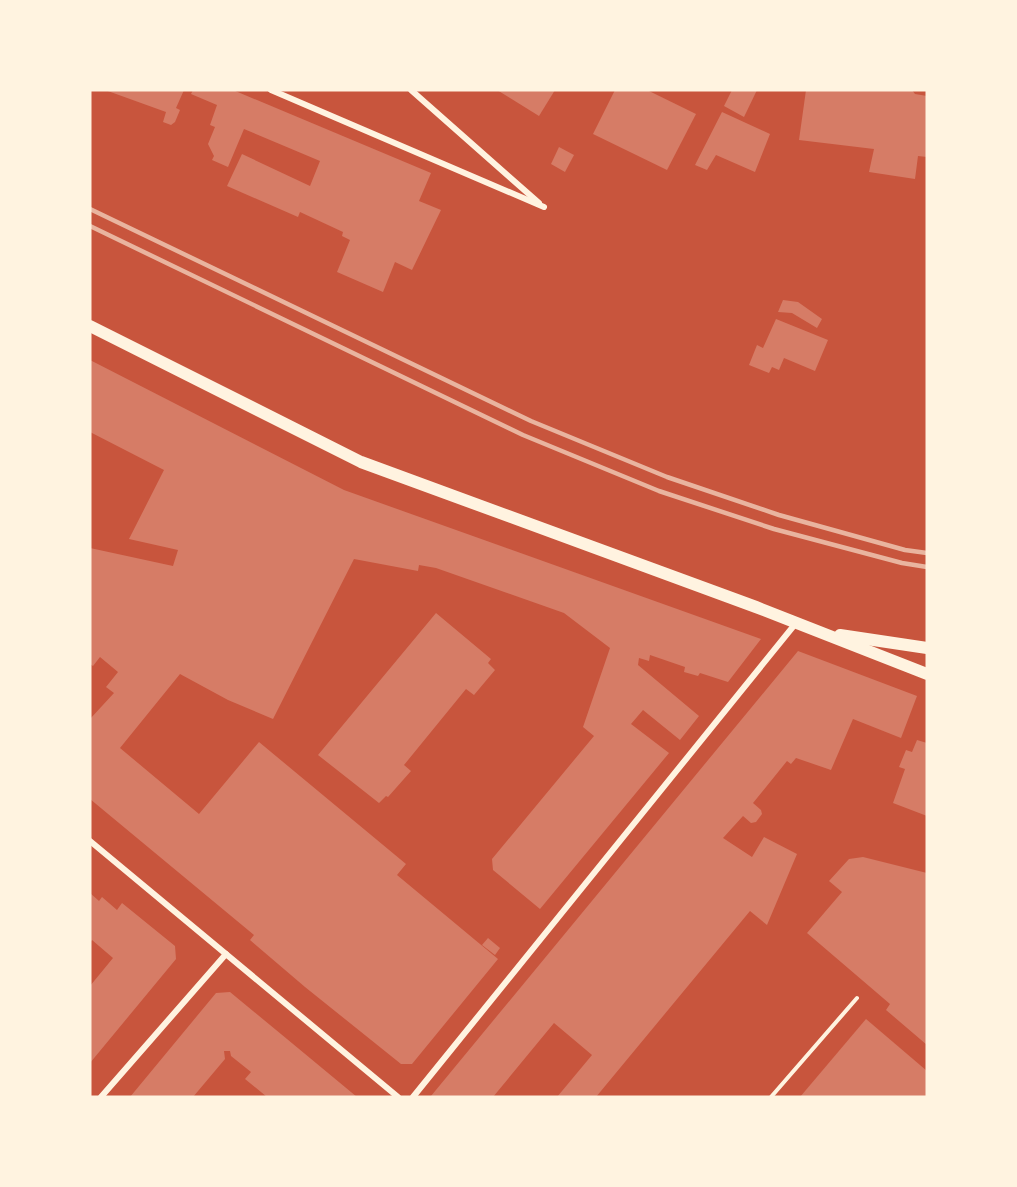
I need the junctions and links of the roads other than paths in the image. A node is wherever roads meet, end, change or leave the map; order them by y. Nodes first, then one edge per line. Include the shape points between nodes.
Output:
1 (271, 90) edge
2 (411, 90) edge
3 (90, 326) edge
4 (796, 623) junction
5 (815, 631) junction
6 (927, 648) edge
7 (927, 674) edge
8 (90, 841) edge
9 (226, 954) junction
10 (101, 1097) edge
11 (398, 1097) edge
12 (413, 1097) edge

1 - 2 street via 544,207
3 - 4 main road via 361,462
4 - 5 main road
4 - 12 street
5 - 6 main road
5 - 7 main road
8 - 9 street
9 - 10 street
9 - 11 street

